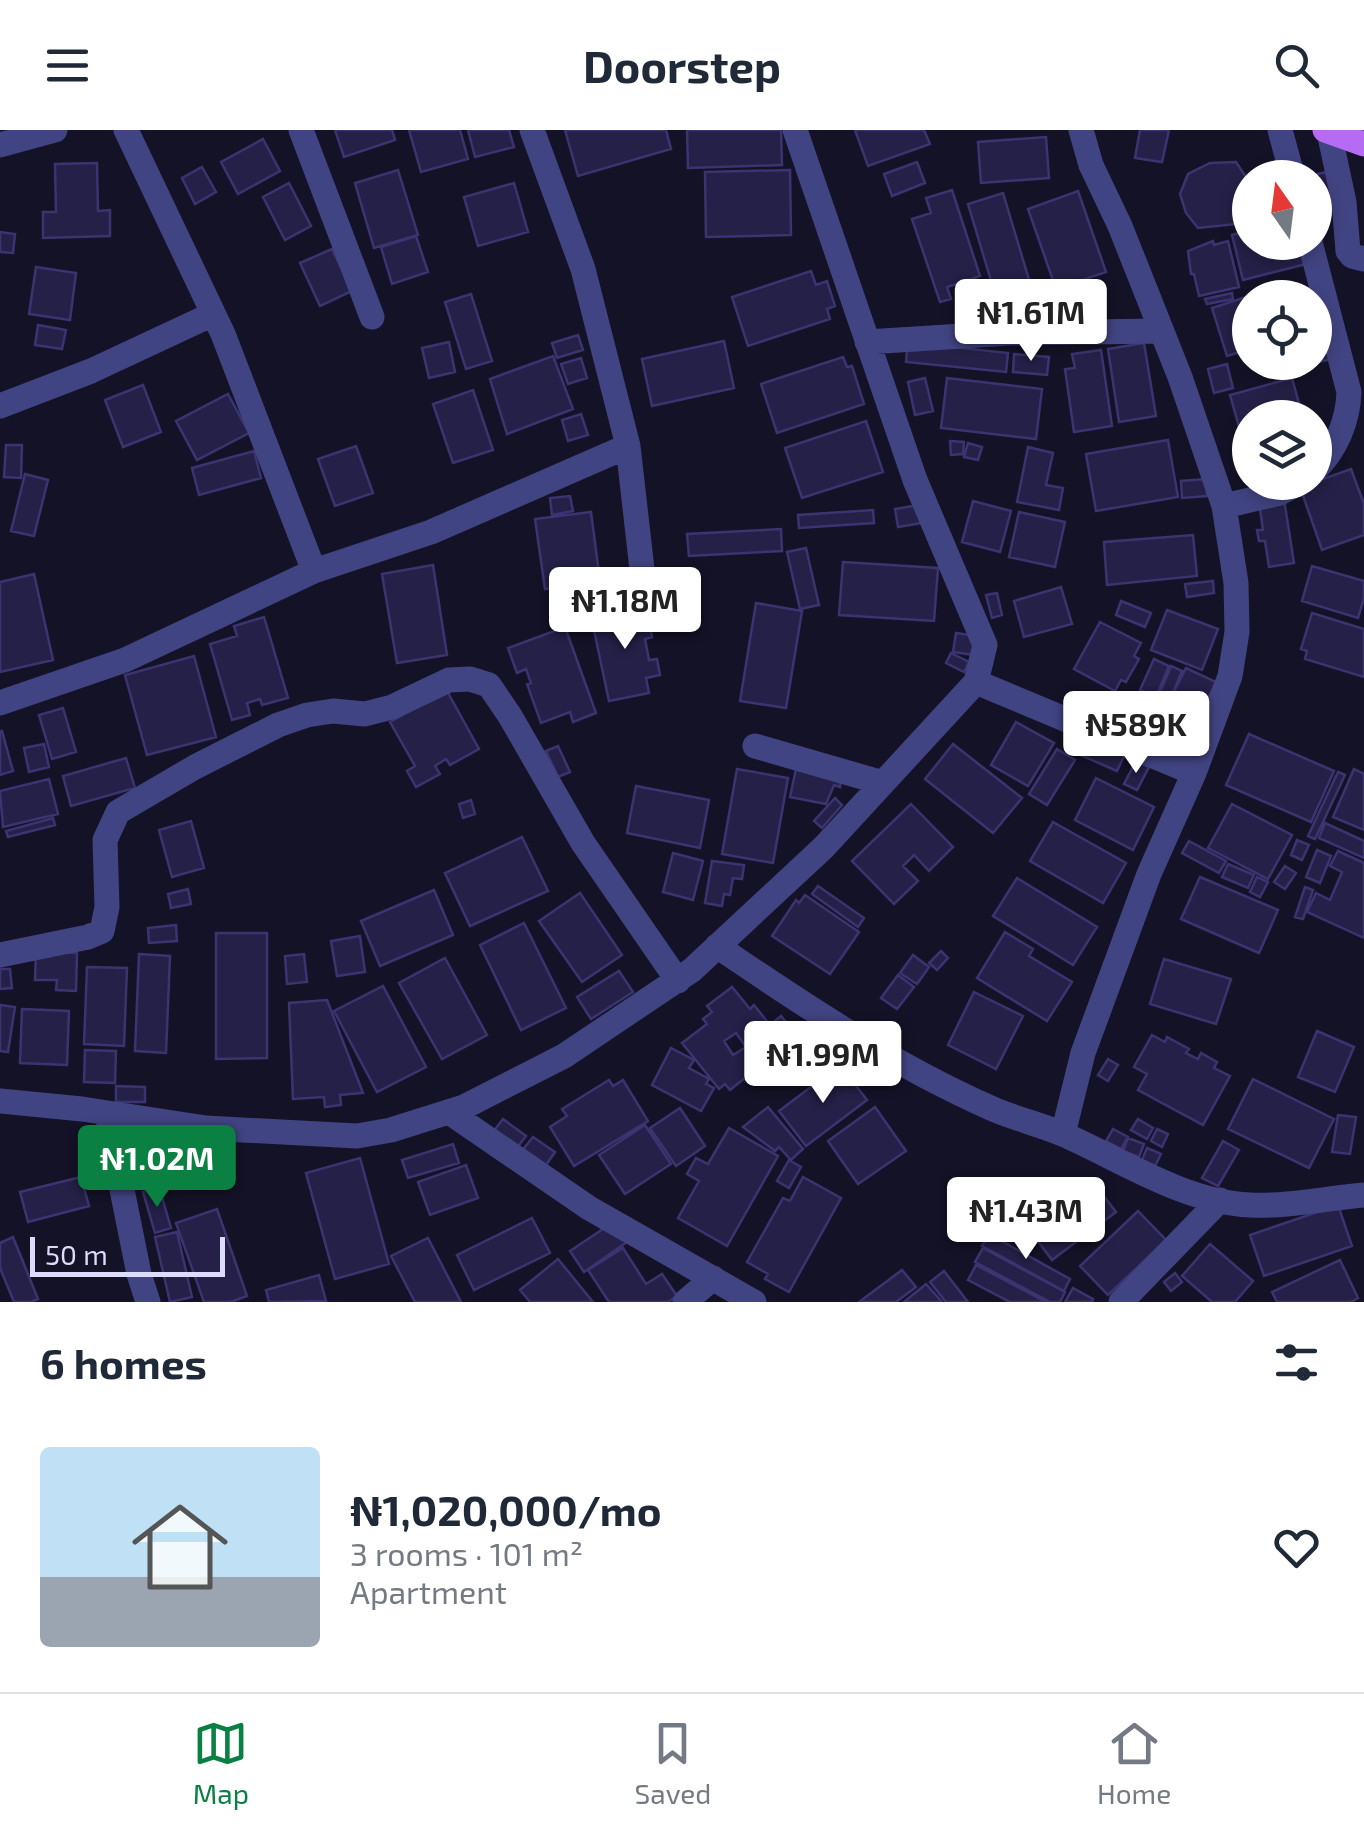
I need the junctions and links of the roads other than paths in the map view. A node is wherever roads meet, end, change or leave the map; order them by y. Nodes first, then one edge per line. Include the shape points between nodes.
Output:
1 (55, 130) edge
2 (126, 130) edge
3 (301, 130) edge
4 (532, 130) edge
5 (795, 130) edge
6 (1081, 130) edge
7 (1280, 130) edge
8 (1328, 131) edge
9 (1364, 144) edge
10 (0, 145) edge
11 (1288, 160) edge
12 (1354, 203) edge
13 (1364, 259) edge
14 (1315, 260) edge
15 (213, 314) junction
16 (372, 317) dead end
17 (1160, 331) junction
18 (867, 342) junction
19 (0, 406) edge
20 (628, 446) junction
21 (1332, 446) edge
22 (1250, 500) edge
23 (1224, 506) junction
24 (314, 570) junction
25 (644, 578) dead end
26 (976, 682) junction
27 (0, 703) edge
28 (755, 746) dead end
29 (1194, 773) junction
30 (883, 782) junction
31 (717, 946) junction
32 (0, 955) edge
33 (678, 981) junction
34 (0, 1101) edge
35 (448, 1112) junction
36 (106, 1115) junction
37 (1063, 1134) junction
38 (1364, 1195) edge
39 (1220, 1200) junction
40 (713, 1278) junction
41 (148, 1302) edge
42 (685, 1302) edge
43 (754, 1302) edge
44 (1121, 1302) edge

1 - 10 street
2 - 15 street
3 - 16 street
4 - 20 street via 583,268
5 - 18 street
6 - 17 street
7 - 11 street
8 - 9 main road
8 - 12 street
12 - 13 street via 1348,251
14 - 21 street via 1349,392
15 - 19 street
15 - 24 street
17 - 18 street
17 - 23 street
18 - 26 street via 915,480 985,645
20 - 24 street via 431,532
20 - 25 street
22 - 23 street
23 - 29 street via 1236,632 1230,676
24 - 27 street via 124,660
26 - 29 street
26 - 30 street
28 - 30 street
29 - 37 street via 1083,1053
30 - 31 street
31 - 33 street
31 - 37 street via 898,1061 994,1110
32 - 33 street via 102,931 105,840 118,812 196,766 293,720 364,714 449,680 470,679 489,685 583,842
33 - 35 street via 564,1056
34 - 36 street
35 - 36 street via 357,1136
35 - 40 street via 589,1208
36 - 41 street
37 - 39 street via 1151,1178
38 - 39 street via 1250,1205
39 - 44 street
40 - 42 street
40 - 43 street

